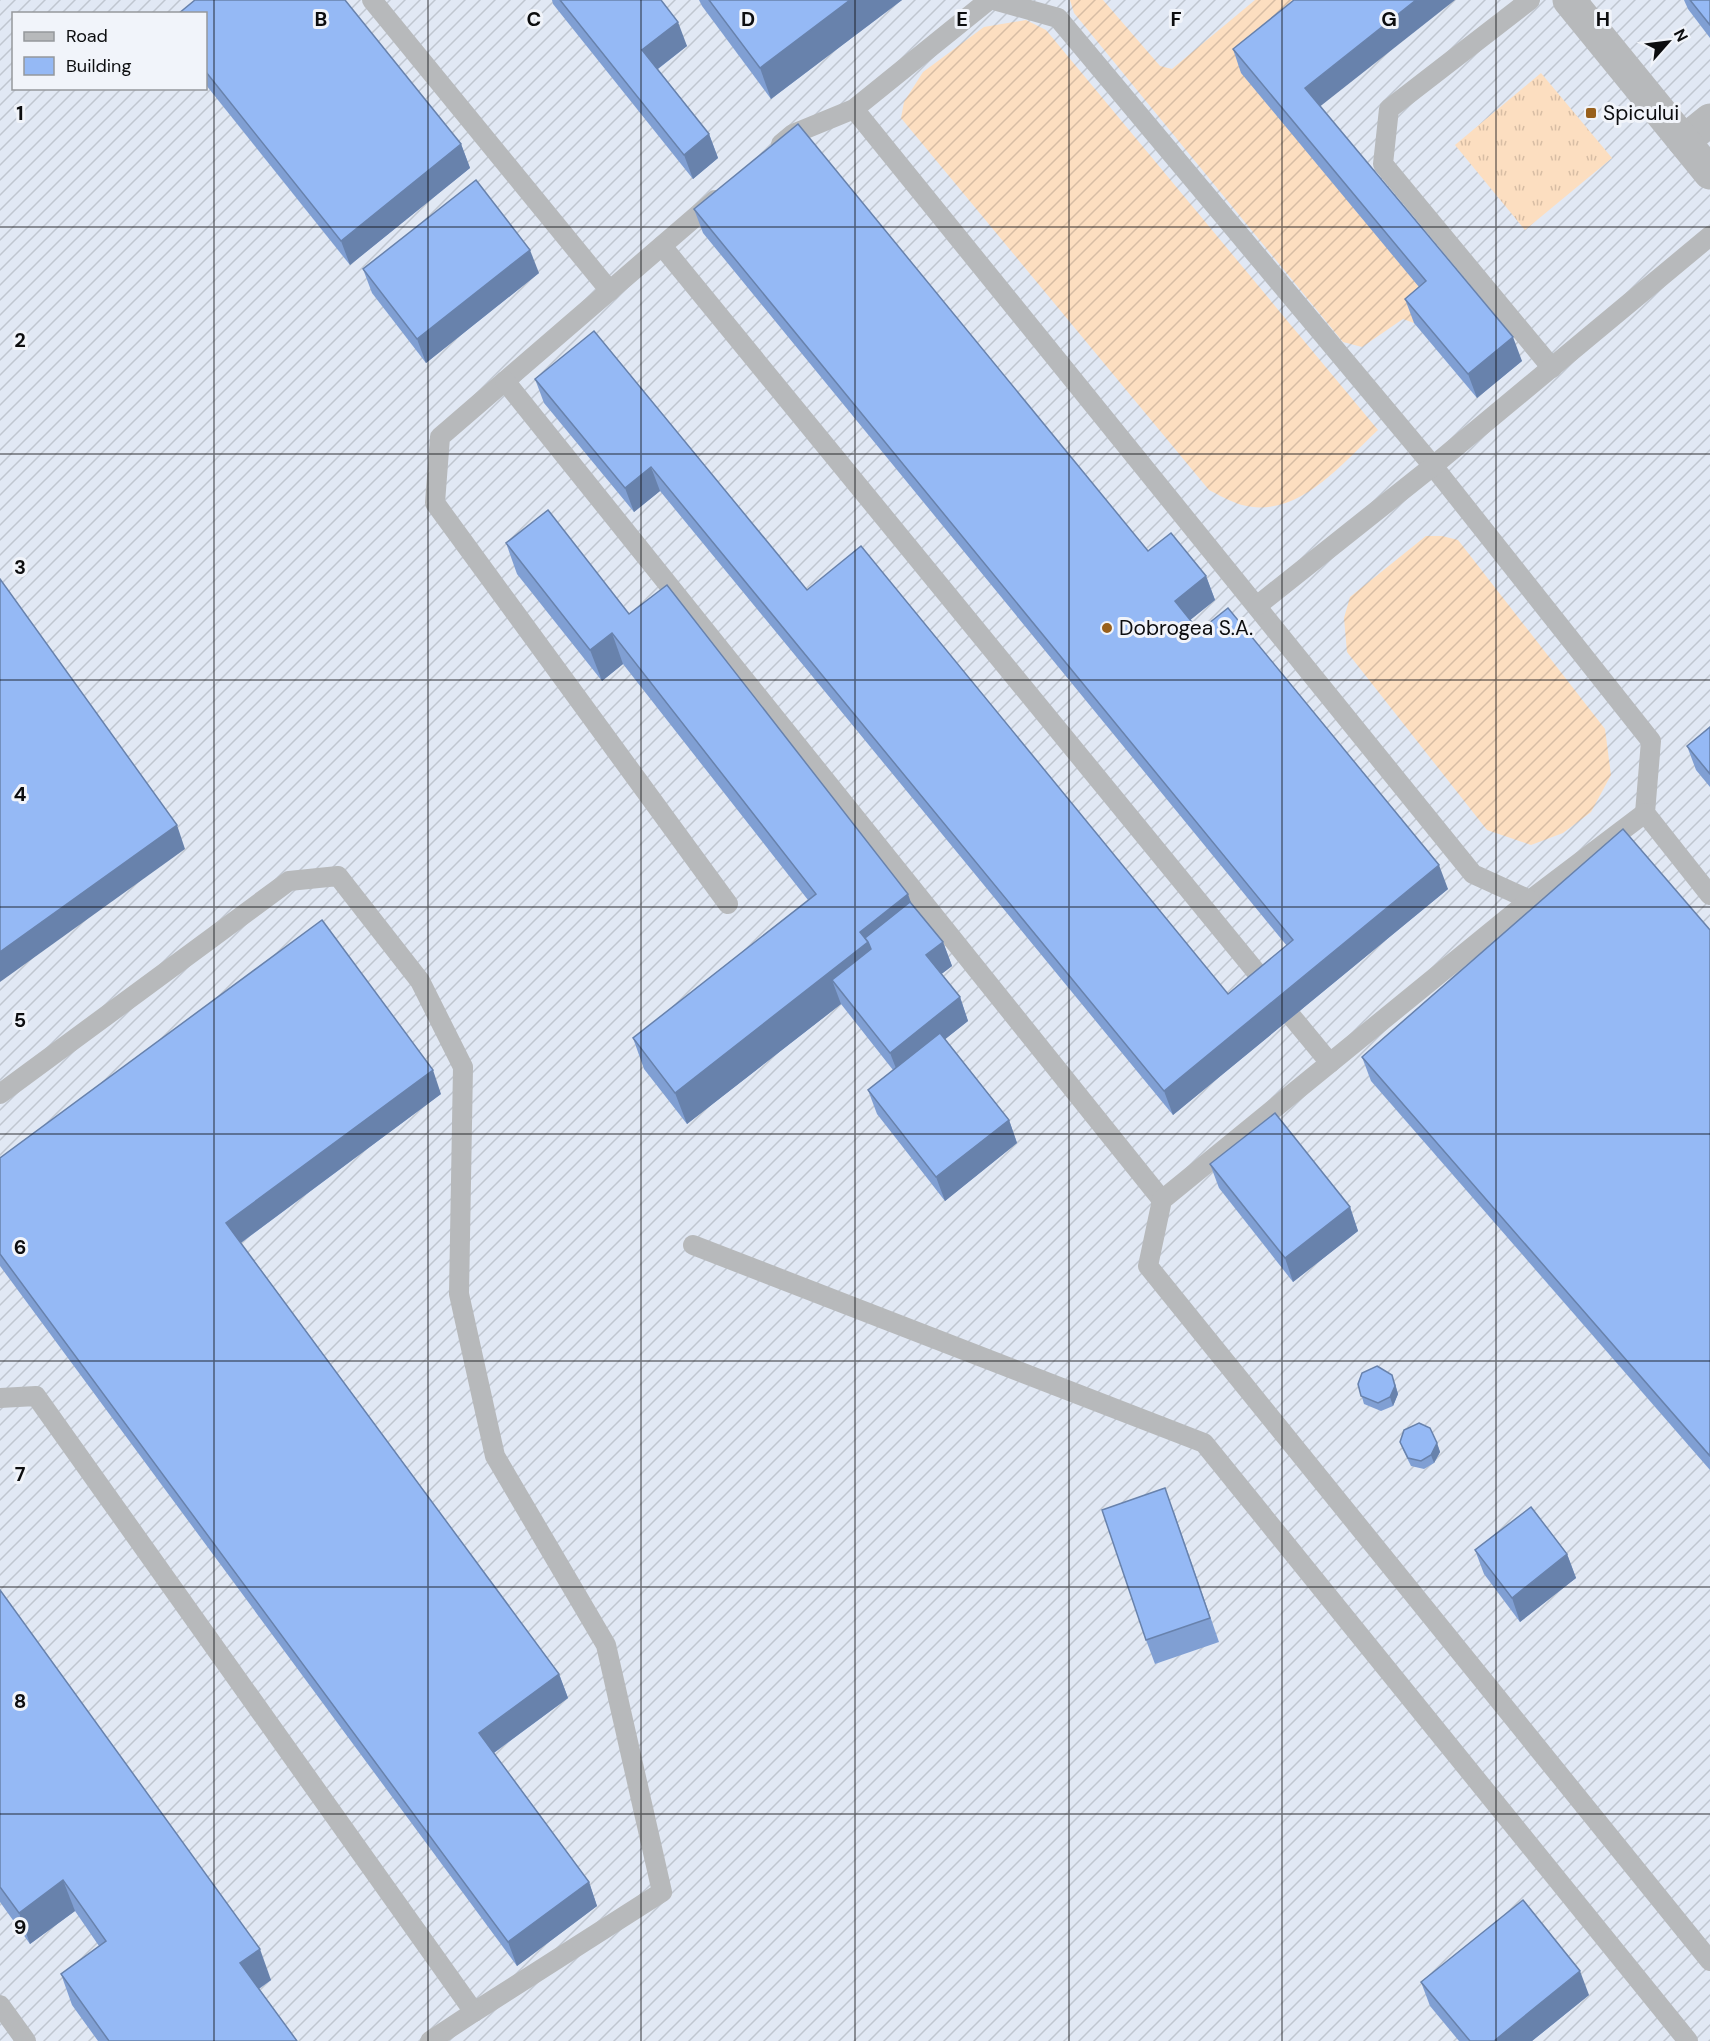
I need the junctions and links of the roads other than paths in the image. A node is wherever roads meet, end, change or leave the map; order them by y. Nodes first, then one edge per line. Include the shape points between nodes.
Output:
1 (372, 0) edge
2 (989, 0) edge
3 (994, 0) edge
4 (1530, 0) edge
5 (1569, 0) edge
6 (854, 109) junction
7 (1710, 120) edge
8 (1684, 141) junction
9 (767, 156) edge
10 (1710, 173) edge
11 (732, 186) edge
12 (1710, 236) edge
13 (662, 246) junction
14 (610, 291) junction
15 (1552, 368) junction
16 (505, 381) junction
17 (1433, 466) junction
18 (1258, 605) junction
19 (1645, 813) junction
20 (1710, 895) edge
21 (1530, 900) junction
22 (728, 903) dead end
23 (1271, 990) edge
24 (1292, 1017) edge
25 (1330, 1063) junction
26 (0, 1094) edge
27 (1162, 1200) junction
28 (693, 1245) dead end
29 (0, 1398) edge
30 (1710, 1961) edge
31 (0, 2005) edge
32 (474, 2012) junction
33 (26, 2041) edge
34 (430, 2041) edge
35 (1688, 2041) edge

1 - 14 lane
2 - 6 lane
3 - 17 lane via 1059,18
4 - 15 lane via 1389,109 1383,164
5 - 8 street
6 - 9 lane via 793,134
6 - 18 lane
7 - 8 street
8 - 10 street
11 - 13 lane
12 - 15 lane
13 - 14 lane
13 - 23 lane
14 - 16 lane
15 - 17 lane
16 - 22 lane via 440,437 435,503
16 - 27 lane
17 - 18 lane
17 - 19 lane via 1651,741
18 - 21 lane via 1473,874
19 - 20 lane
19 - 21 lane
21 - 25 lane
24 - 25 lane
25 - 27 lane
26 - 32 lane via 289,881 338,876 420,981 463,1067 459,1294 495,1456 606,1645 662,1892
27 - 30 lane via 1148,1266
28 - 35 lane via 1204,1443
29 - 32 lane via 36,1396
31 - 33 lane
32 - 34 lane

